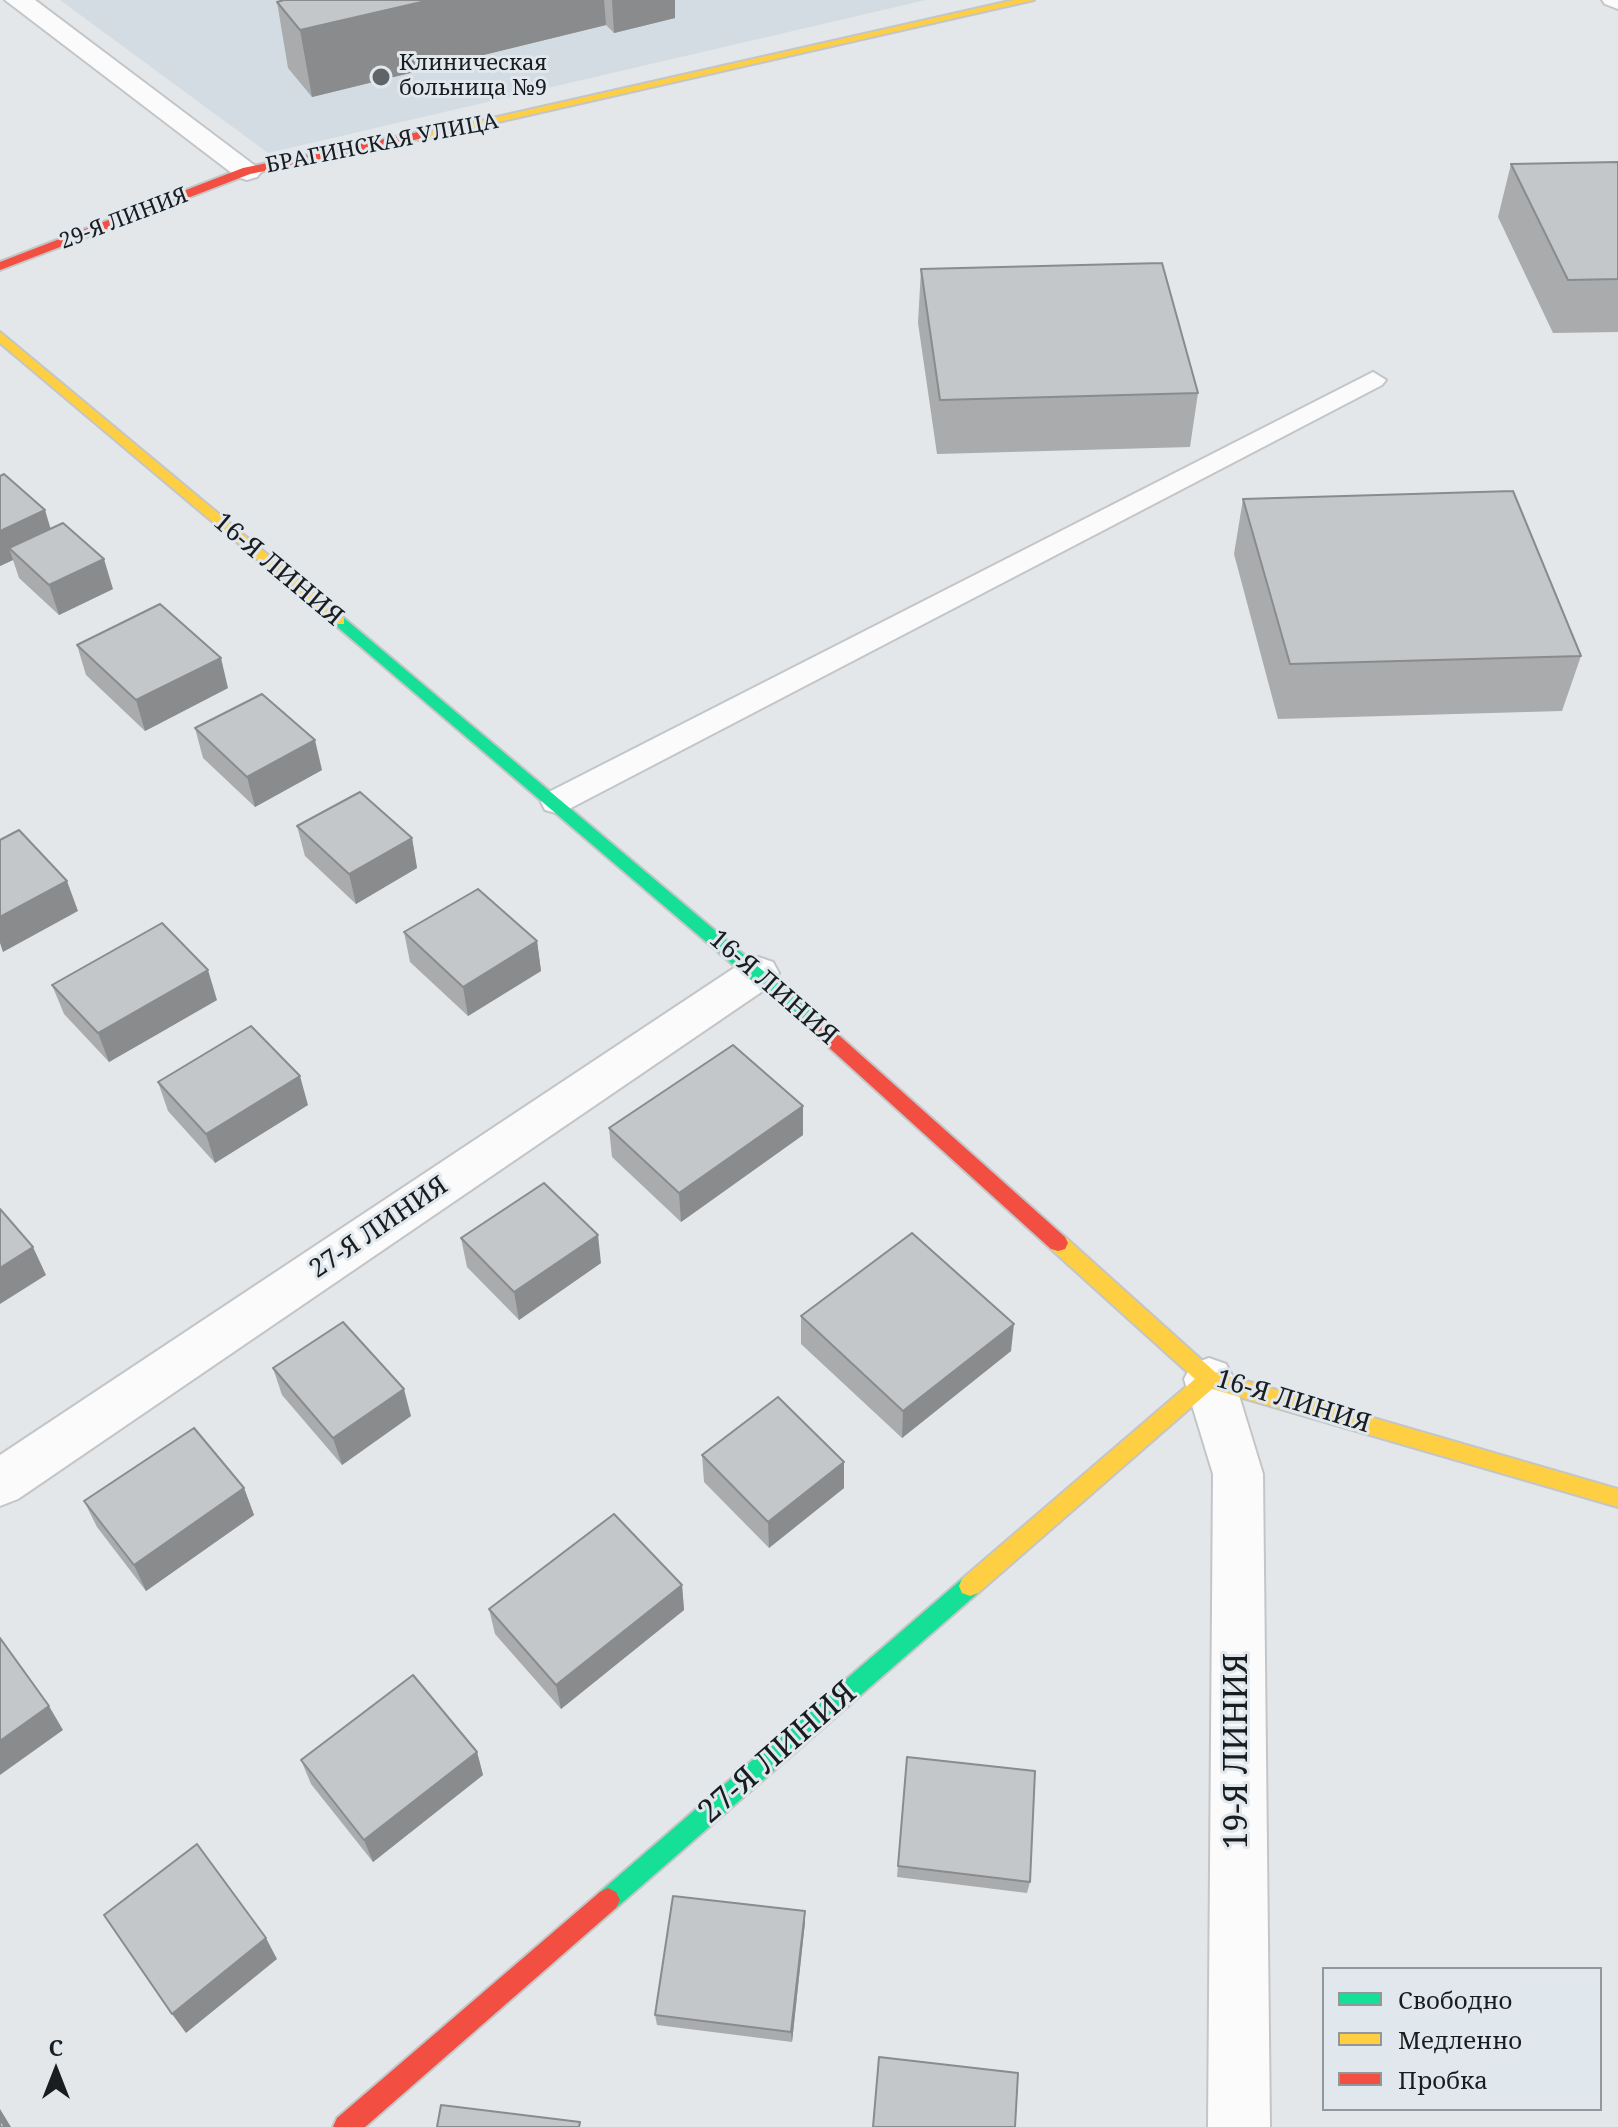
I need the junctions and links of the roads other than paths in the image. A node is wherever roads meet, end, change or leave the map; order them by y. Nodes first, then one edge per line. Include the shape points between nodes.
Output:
1 (18, 0) edge
2 (1029, 0) edge
3 (1612, 0) edge
4 (1618, 3) edge
5 (247, 171) junction
6 (0, 266) edge
7 (0, 336) edge
8 (1373, 380) dead end
9 (556, 802) junction
10 (758, 973) junction
11 (1209, 1379) junction
12 (0, 1483) edge
13 (1618, 1498) edge
14 (346, 2127) edge
15 (1239, 2127) edge

1 - 5 street, БРАГИНСКАЯ УЛИЦА
2 - 5 street, БРАГИНСКАЯ УЛИЦА via 501,120
3 - 4 lane
5 - 6 street, 29-Я ЛИНИЯ
7 - 9 street, 16-Я ЛИНИЯ
8 - 9 lane
9 - 10 street, 16-Я ЛИНИЯ
10 - 11 street, 16-Я ЛИНИЯ
10 - 12 street, 27-Я ЛИНИЯ
11 - 13 street, 16-Я ЛИНИЯ
11 - 14 street, 27-Я ЛИНИЯ
11 - 15 street, 19-Я ЛИНИЯ via 1238,1474

